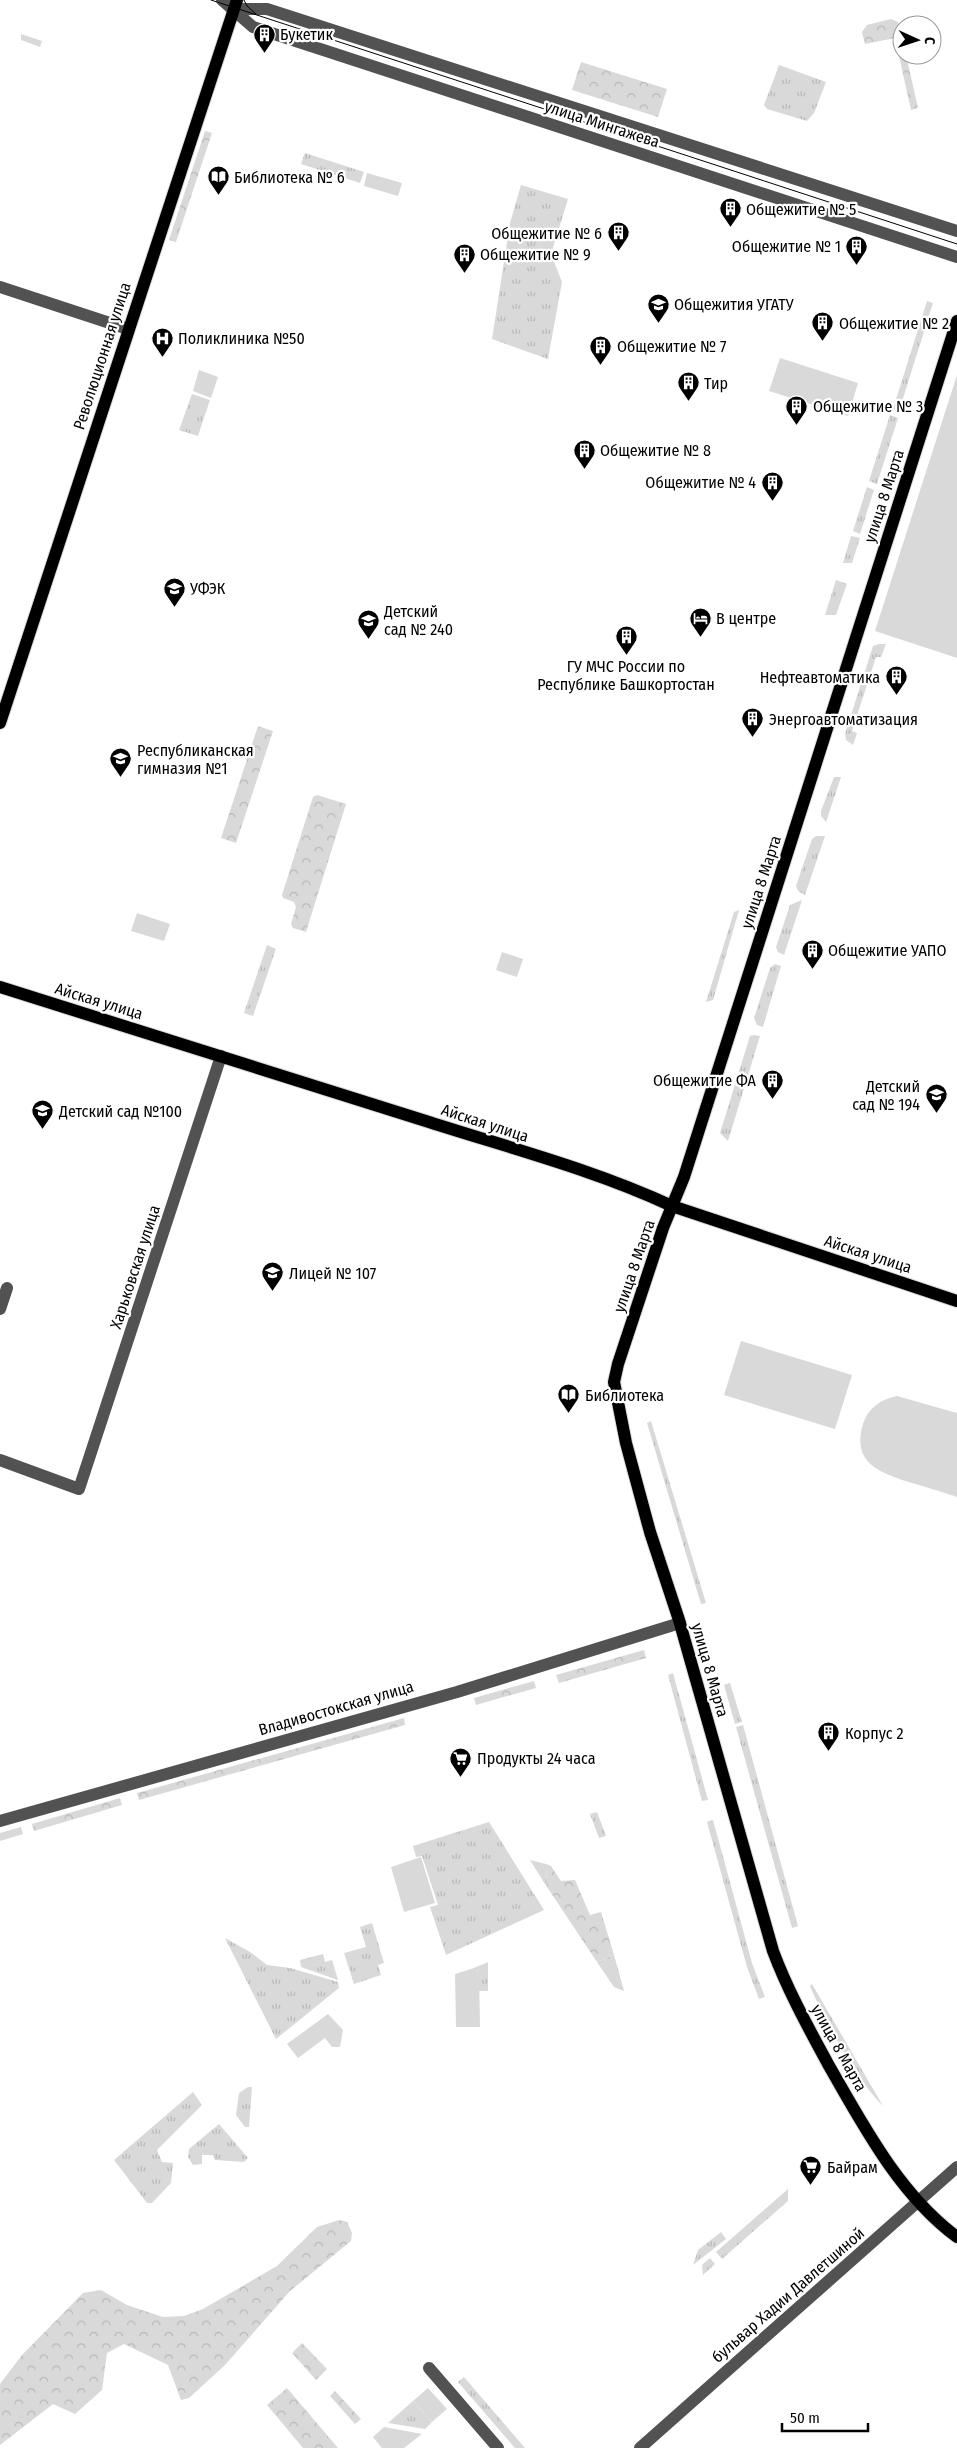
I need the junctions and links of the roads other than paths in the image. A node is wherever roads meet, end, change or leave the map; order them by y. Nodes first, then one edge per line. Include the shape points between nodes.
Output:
1 (231, 3) edge
2 (957, 231) edge
3 (957, 257) edge
4 (0, 287) edge
5 (957, 321) edge
6 (128, 329) junction
7 (0, 723) edge
8 (0, 987) edge
9 (222, 1056) junction
10 (672, 1206) junction
11 (7, 1288) dead end
12 (957, 1301) edge
13 (0, 1309) edge
14 (0, 1460) edge
15 (680, 1624) junction
16 (0, 1820) edge
17 (957, 2167) edge
18 (917, 2202) junction
19 (957, 2237) edge
20 (429, 2368) dead end
21 (498, 2448) edge
22 (640, 2448) edge

1 - 2 street via 267,9
1 - 3 street, улица Мингажева via 253,27
1 - 6 main road, Революционная улица
4 - 6 street
5 - 10 main road, улица 8 Марта via 684,1177
6 - 7 main road, Революционная улица
8 - 9 main road, Айская улица
9 - 10 main road, Айская улица via 570,1167
9 - 14 street, Харьковская улица via 79,1488
10 - 12 main road, Айская улица
10 - 15 main road, улица 8 Марта via 614,1382 626,1443 650,1532
11 - 13 street
15 - 16 street, Владивостокская улица via 457,1692
15 - 18 main road, улица 8 Марта via 784,1980 844,2092 896,2175
17 - 18 street, бульвар Хадии Давлетшиной
18 - 19 main road, улица 8 Марта
18 - 22 street, бульвар Хадии Давлетшиной
20 - 21 street

